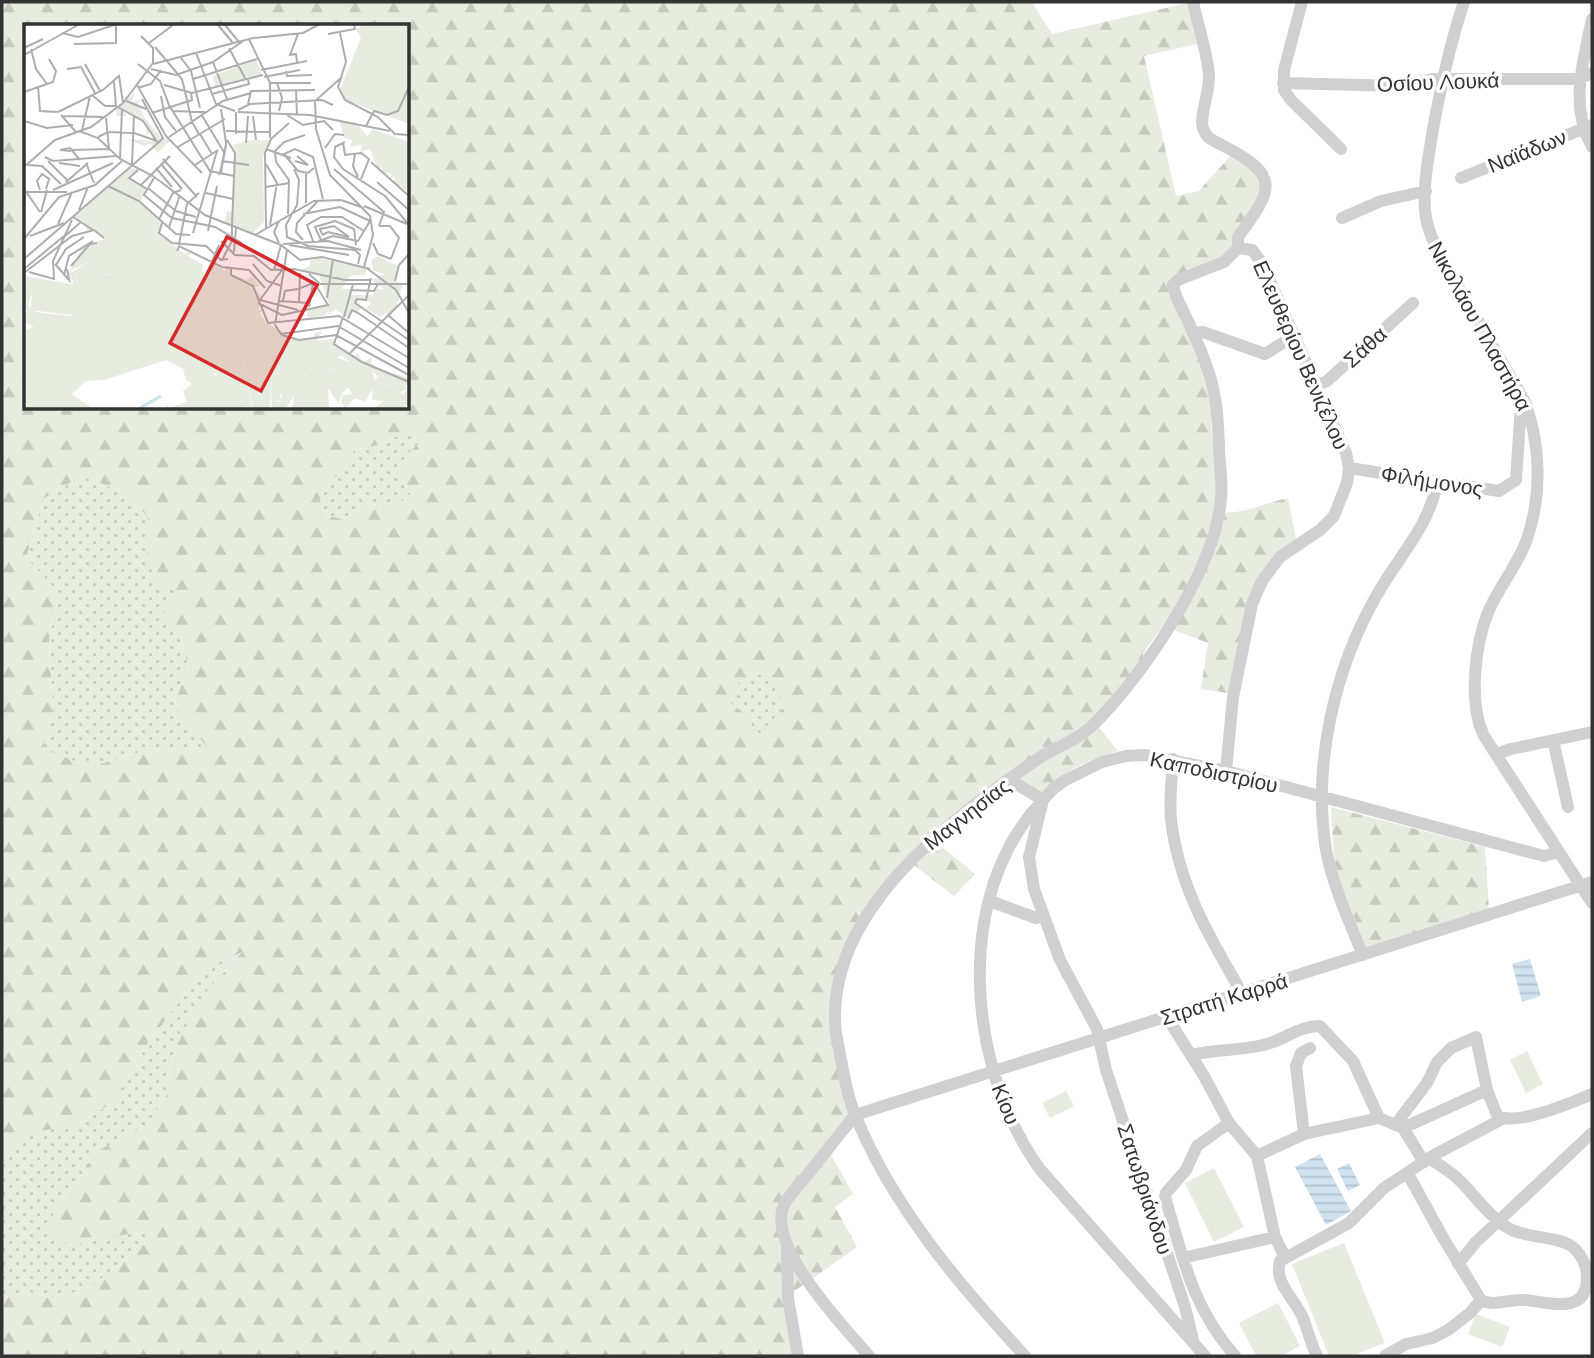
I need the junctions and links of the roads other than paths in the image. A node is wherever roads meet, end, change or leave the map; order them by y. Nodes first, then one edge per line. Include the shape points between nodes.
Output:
1 (1193, 2) edge
2 (1303, 2) edge
3 (1466, 2) edge
4 (1592, 19) edge
5 (1586, 76) edge
6 (1443, 80) junction
7 (1283, 83) junction
8 (1588, 127) edge
9 (1592, 147) edge
10 (1341, 149) dead end
11 (1461, 178) dead end
12 (1426, 191) junction
13 (1342, 218) dead end
14 (1238, 248) junction
15 (1413, 303) dead end
16 (1193, 334) junction
17 (1294, 336) junction
18 (1315, 386) junction
19 (1525, 402) junction
20 (1349, 468) junction
21 (1437, 481) junction
22 (1592, 732) edge
23 (1553, 740) junction
24 (1497, 754) junction
25 (1173, 759) junction
26 (1226, 771) junction
27 (1010, 780) junction
28 (1323, 797) junction
29 (1043, 800) junction
30 (1568, 807) dead end
31 (1559, 852) junction
32 (1587, 884) edge
33 (990, 901) junction
34 (1592, 903) edge
35 (1043, 916) junction
36 (1363, 955) junction
37 (1242, 993) junction
38 (1167, 1017) junction
39 (1099, 1038) junction
40 (1310, 1048) dead end
41 (1192, 1055) junction
42 (994, 1071) junction
43 (1487, 1090) junction
44 (1592, 1094) edge
45 (855, 1115) junction
46 (1379, 1118) junction
47 (1499, 1120) junction
48 (1229, 1123) junction
49 (1399, 1126) junction
50 (1592, 1133) edge
51 (1304, 1134) junction
52 (1257, 1156) junction
53 (1427, 1160) junction
54 (1408, 1174) junction
55 (1499, 1221) junction
56 (1275, 1237) junction
57 (787, 1247) junction
58 (1285, 1257) junction
59 (1183, 1258) junction
60 (1458, 1264) junction
61 (1481, 1300) junction
62 (1193, 1340) junction
63 (798, 1356) edge
64 (869, 1356) edge
65 (1025, 1356) edge
66 (1205, 1356) edge
67 (1235, 1356) edge
68 (1317, 1356) edge
69 (1385, 1356) edge

1 - 14 street via 1209,73 1203,130 1208,138 1261,170 1266,179 1263,202 1238,237
2 - 7 street
3 - 6 street, Νικολάου Πλαστήρα via 1451,40
4 - 5 street
5 - 6 street, Οσίου Λουκά
5 - 8 street via 1579,106
6 - 7 street, Οσίου Λουκά via 1400,86
6 - 12 street, Νικολάου Πλαστήρα
7 - 10 street via 1291,100
8 - 9 street
8 - 11 street, Ναϊάδων
12 - 13 street via 1381,201
12 - 19 street, Νικολάου Πλαστήρα via 1425,211 1438,252
14 - 16 street, Μαγνησίας via 1224,262 1174,283
14 - 17 street, Ελευθερίου Βενιζέλου via 1258,255
15 - 18 street, Σάθα via 1327,381
16 - 17 street via 1203,332 1265,354
16 - 27 street, Μαγνησίας via 1219,412 1220,506 1213,537 1176,617 1132,682 1086,731
17 - 18 street, Ελευθερίου Βενιζέλου
18 - 20 street, Ελευθερίου Βενιζέλου
19 - 21 street, Φιλήμονος via 1521,405 1516,480 1509,487 1499,491
19 - 24 street, Νικολάου Πλαστήρα via 1536,445 1535,500 1528,537 1489,610 1477,660 1480,724
20 - 21 street, Φιλήμονος
20 - 26 street, Ελευθερίου Βενιζέλου via 1348,483 1334,516 1280,557 1252,604 1233,697
21 - 28 street via 1423,523 1378,592 1352,648 1332,714
22 - 23 street
23 - 24 street
23 - 30 street
24 - 31 street, Νικολάου Πλαστήρα
25 - 26 street, Καποδιστρίου
25 - 29 street, Καποδιστρίου via 1145,755 1115,758 1063,781
25 - 37 street via 1171,816 1183,877 1201,922
26 - 28 street, Καποδιστρίου
27 - 29 street
27 - 45 street, Μαγνησίας via 919,850 856,933 839,979 835,1020
28 - 31 street, Καποδιστρίου via 1544,856
28 - 36 street via 1326,850
29 - 33 street, Κίου via 1011,843
29 - 35 street via 1029,857
31 - 32 street, Νικολάου Πλαστήρα
32 - 34 street, Νικολάου Πλαστήρα
32 - 36 street, Στρατή Καρρά
33 - 35 street via 1036,918
33 - 42 street, Κίου via 979,978
35 - 39 street
36 - 37 street, Στρατή Καρρά
37 - 38 street, Στρατή Καρρά
38 - 39 street, Στρατή Καρρά
38 - 41 street
39 - 42 street, Στρατή Καρρά
39 - 62 street, Σατωβριάνδου
40 - 51 street via 1301,1053 1296,1066
41 - 46 street via 1261,1046 1301,1028 1320,1026 1353,1061
41 - 48 street
42 - 45 street, Στρατή Καρρά
42 - 62 street, Κίου via 1018,1135 1040,1168
43 - 47 street
43 - 49 street
43 - 49 street via 1476,1037 1451,1048 1437,1062
44 - 47 street via 1558,1108
45 - 57 street via 785,1202 781,1221
45 - 65 street, Μαγνησίας via 917,1225
46 - 49 street
46 - 51 street
47 - 53 street
48 - 52 street
48 - 59 street via 1197,1146 1186,1170 1166,1193
49 - 53 street
50 - 55 street
51 - 52 street
52 - 56 street
53 - 54 street
53 - 55 street via 1455,1177
54 - 58 street via 1384,1188 1349,1223
54 - 60 street
55 - 60 street
55 - 61 street via 1527,1236 1573,1246 1584,1262 1586,1289 1568,1304
56 - 58 street
56 - 59 street
57 - 63 street via 788,1298
57 - 64 street via 822,1301
58 - 68 street via 1278,1272 1303,1317
59 - 67 street via 1203,1313
60 - 61 street
61 - 69 street via 1448,1330
62 - 66 street, Κίου

